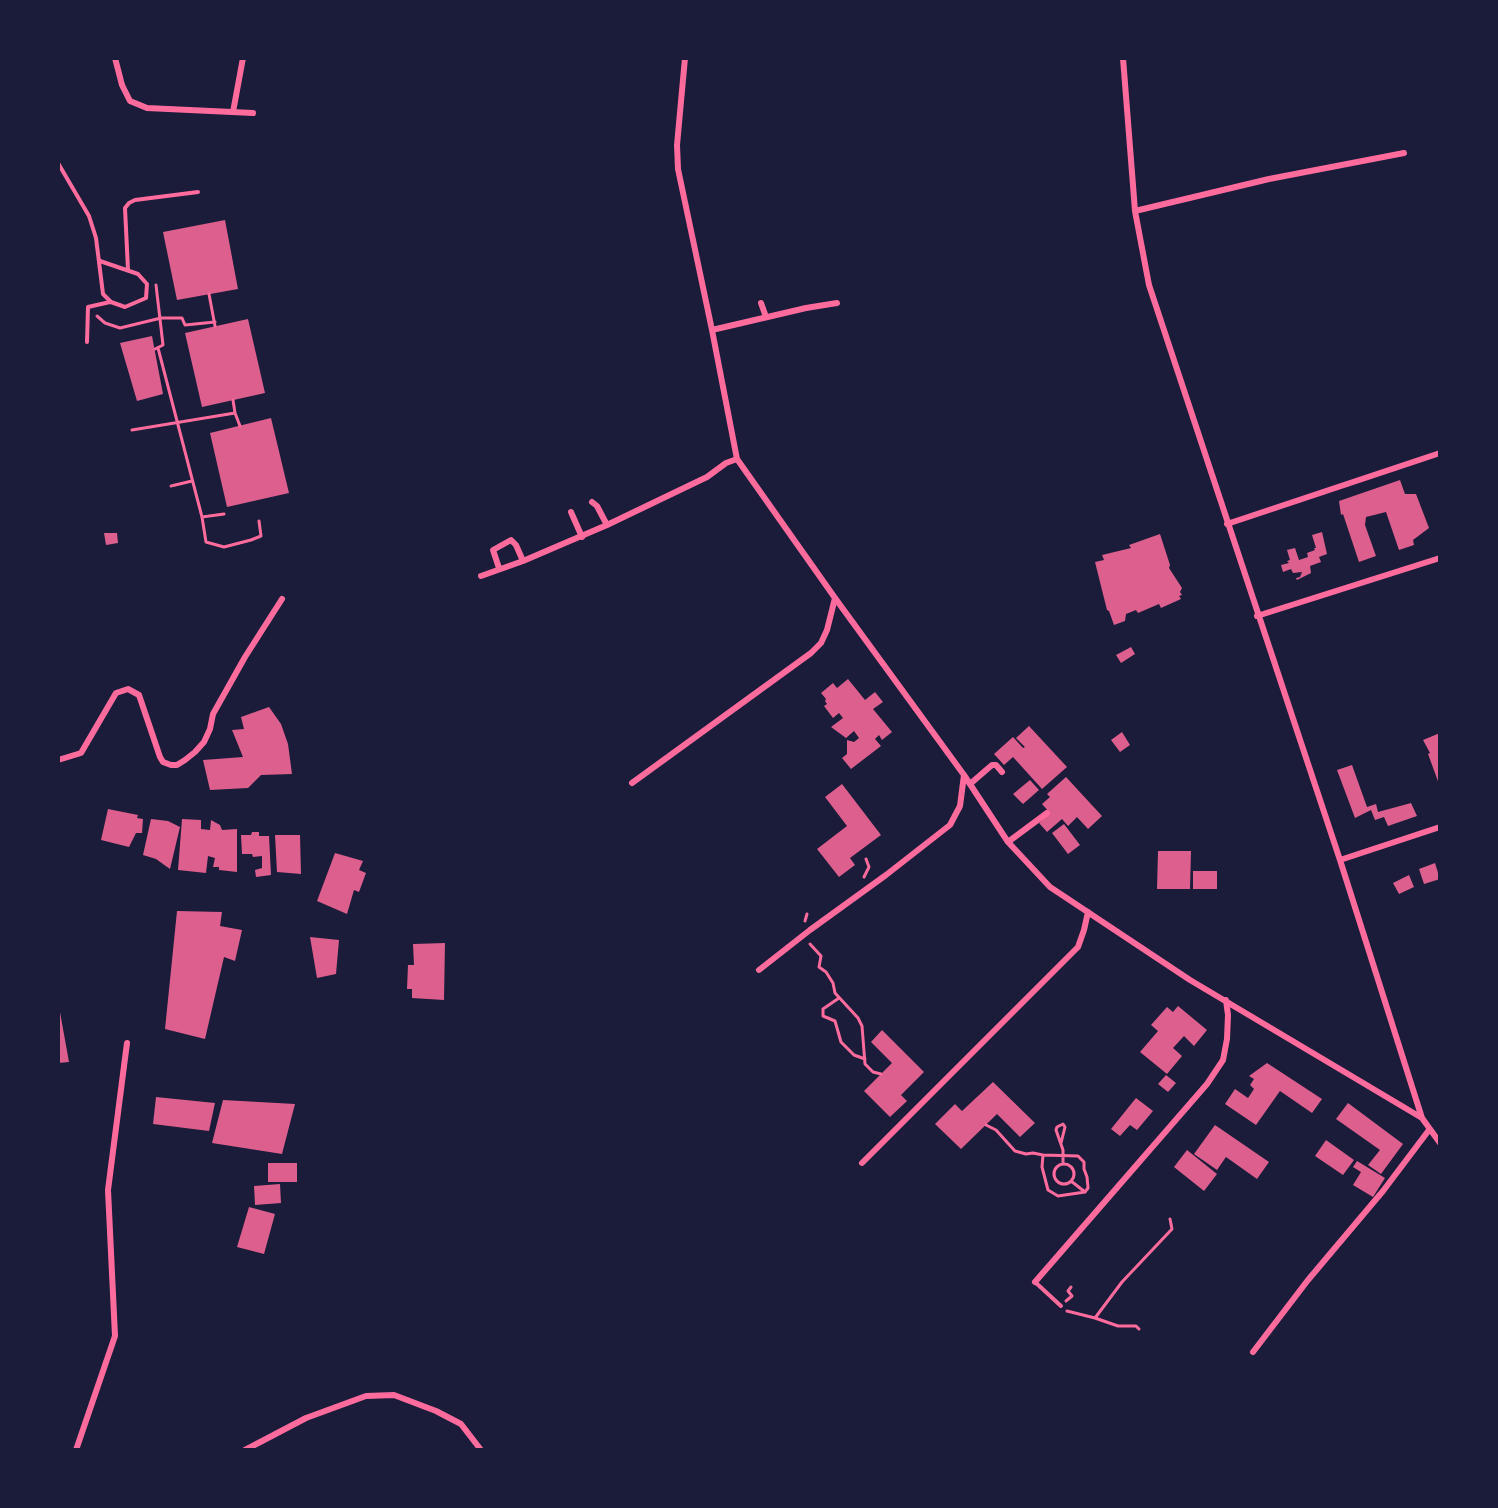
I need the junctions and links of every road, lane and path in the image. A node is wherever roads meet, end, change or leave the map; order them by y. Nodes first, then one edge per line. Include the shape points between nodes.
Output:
1 (115, 58) edge
2 (243, 58) edge
3 (685, 58) edge
4 (1122, 58) edge
5 (233, 112) junction
6 (253, 113) dead end
7 (1404, 153) dead end
8 (58, 163) edge
9 (198, 192) dead end
10 (1135, 211) junction
11 (100, 261) junction
12 (128, 270) junction
13 (154, 277) dead end
14 (209, 294) dead end
15 (111, 302) junction
16 (761, 303) dead end
17 (837, 303) dead end
18 (91, 310) dead end
19 (766, 317) junction
20 (161, 318) junction
21 (712, 330) junction
22 (87, 342) dead end
23 (233, 400) dead end
24 (235, 413) junction
25 (176, 421) junction
26 (240, 426) dead end
27 (132, 430) dead end
28 (1440, 453) edge
29 (737, 459) junction
30 (192, 481) junction
31 (171, 486) dead end
32 (592, 502) dead end
33 (571, 512) dead end
34 (224, 514) dead end
35 (202, 517) junction
36 (259, 521) dead end
37 (1227, 524) junction
38 (608, 525) junction
39 (582, 537) junction
40 (1440, 558) edge
41 (523, 561) junction
42 (499, 568) junction
43 (481, 576) dead end
44 (835, 598) junction
45 (282, 599) dead end
46 (1257, 616) junction
47 (58, 760) edge
48 (1002, 772) dead end
49 (964, 775) junction
50 (632, 783) dead end
51 (970, 784) junction
52 (1047, 813) dead end
53 (1440, 827) edge
54 (1008, 842) junction
55 (866, 859) dead end
56 (1340, 860) junction
57 (868, 888) junction
58 (1088, 912) junction
59 (802, 936) junction
60 (759, 970) dead end
61 (839, 998) junction
62 (1226, 1000) junction
63 (127, 1043) dead end
64 (865, 1059) junction
65 (881, 1074) dead end
66 (1422, 1118) junction
67 (986, 1125) dead end
68 (1429, 1130) junction
69 (1061, 1143) junction
70 (1440, 1143) edge
71 (1043, 1155) junction
72 (1063, 1155) junction
73 (862, 1163) dead end
74 (1063, 1164) junction
75 (1044, 1173) junction
76 (1054, 1174) junction
77 (1071, 1180) junction
78 (1086, 1192) junction
79 (1170, 1219) dead end
80 (1035, 1282) joint
81 (1071, 1287) dead end
82 (1061, 1306) junction
83 (1095, 1318) junction
84 (1139, 1329) dead end
85 (1253, 1352) dead end
86 (76, 1449) edge
87 (245, 1449) edge
88 (481, 1449) edge

1 - 5 street via 130,101 147,108
2 - 5 street
3 - 21 street via 678,169
4 - 10 street
5 - 6 street
7 - 10 street via 1269,179
8 - 11 lane via 89,216
9 - 12 lane via 129,203 125,208
10 - 37 street via 1149,285
11 - 12 lane
11 - 15 lane via 100,284
12 - 15 lane via 147,284 146,298 125,307
13 - 20 path
14 - 20 path via 215,324 185,325 182,318
15 - 22 lane via 88,307
16 - 19 street
17 - 19 street
18 - 20 path via 105,323 120,328
19 - 21 street
20 - 25 path via 163,345 156,349
21 - 29 street
23 - 24 path
24 - 25 path
24 - 26 path
25 - 27 path
25 - 30 path
28 - 37 street
29 - 38 street
29 - 44 street
30 - 31 path
30 - 35 path
32 - 38 street
33 - 39 street
34 - 35 path
35 - 36 path via 206,542 224,547 261,536
37 - 46 street
38 - 39 street
39 - 41 street
40 - 46 street
41 - 42 street
41 - 42 street via 512,540 494,550
42 - 43 street
44 - 49 street
44 - 50 street via 821,644
45 - 47 street via 213,714 204,742 185,760 177,765 163,762 139,696 128,689 116,693 81,753
46 - 56 street
48 - 51 street via 992,765
49 - 51 street
49 - 57 street via 960,806 950,825
51 - 54 street
52 - 54 street
53 - 56 street
54 - 58 street via 1050,887
55 - 57 path via 869,867 862,881
56 - 66 street
57 - 59 street
58 - 62 street
58 - 73 street via 1078,947
59 - 60 street
59 - 61 path via 821,956 819,967 833,983
61 - 64 path via 862,1026
61 - 64 path via 823,1009 823,1016 836,1022 841,1042 854,1055
62 - 66 street
62 - 80 street via 1223,1060 1207,1084
63 - 86 street via 108,1191 115,1336
64 - 65 path via 873,1072
66 - 68 street
67 - 71 path via 1015,1151
68 - 70 street
68 - 85 street
69 - 69 path via 1056,1130 1063,1124 1065,1127
69 - 72 path
71 - 72 path
71 - 75 path
72 - 74 path
72 - 78 path via 1078,1156 1084,1162
74 - 76 path
74 - 77 path via 1074,1172
75 - 76 path
75 - 78 path via 1048,1191 1058,1196
76 - 77 path via 1060,1183
77 - 78 path
79 - 83 path via 1172,1229 1122,1282
80 - 82 lane
81 - 82 path via 1068,1291 1072,1296
82 - 83 path
83 - 84 path
87 - 88 street via 306,1418 366,1396 394,1395 460,1424

